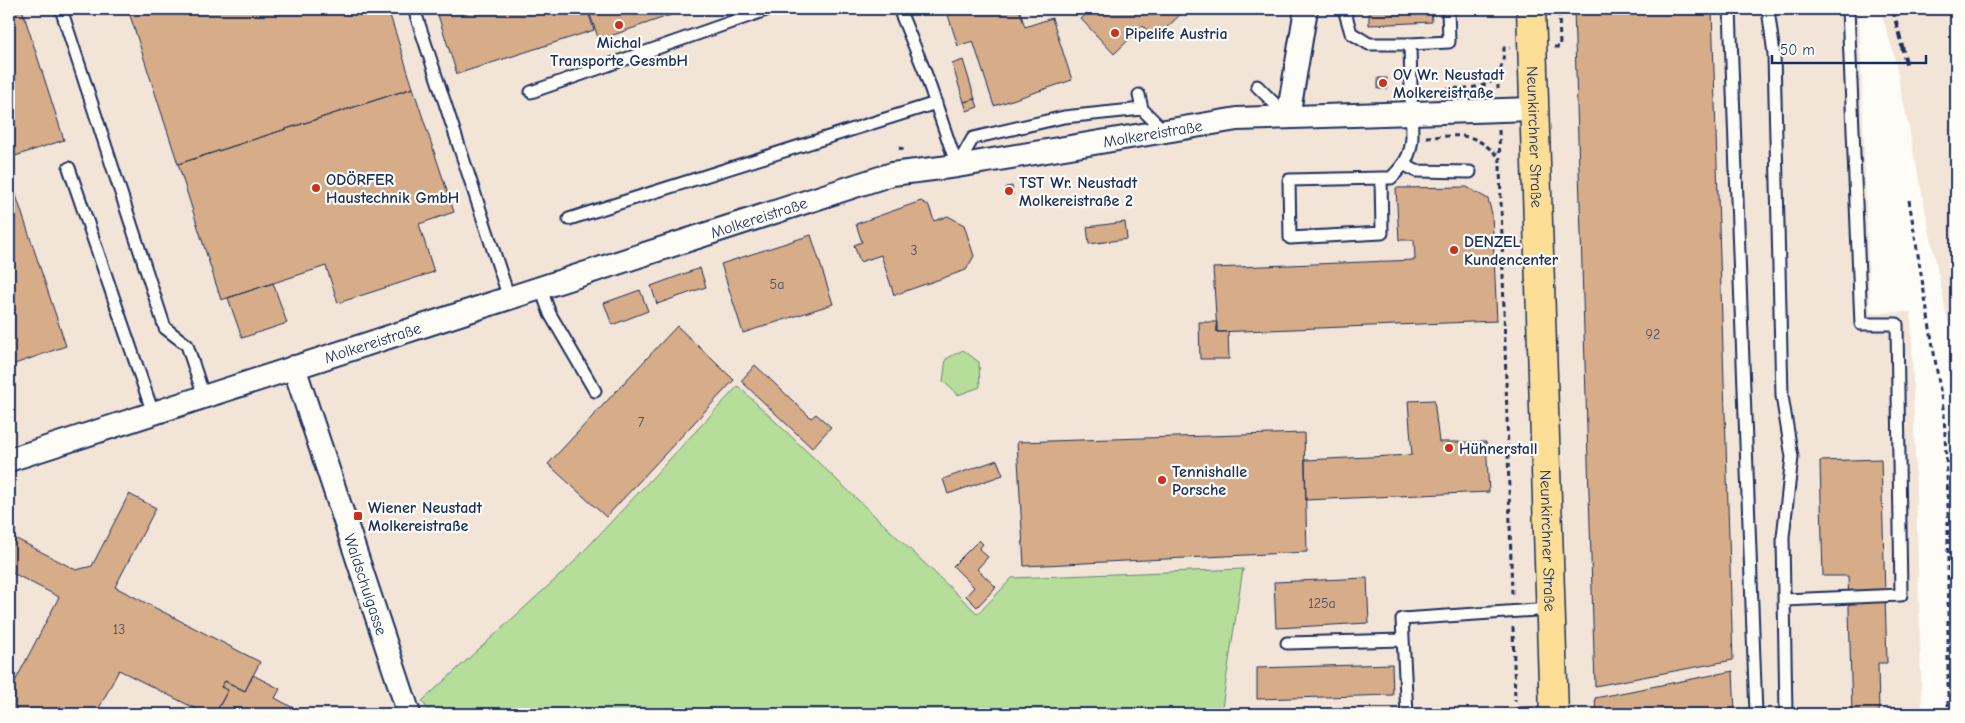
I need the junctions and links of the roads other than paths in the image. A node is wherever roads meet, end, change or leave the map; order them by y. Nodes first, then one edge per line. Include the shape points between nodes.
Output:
1 (61, 9) edge
2 (414, 9) edge
3 (769, 9) edge
4 (900, 9) edge
5 (1306, 9) edge
6 (1344, 9) edge
7 (1448, 9) edge
8 (1531, 9) edge
9 (1730, 9) edge
10 (1768, 9) edge
11 (1848, 9) edge
12 (1410, 44) junction
13 (1257, 86) dead end
14 (531, 92) dead end
15 (1139, 95) dead end
16 (936, 103) junction
17 (1142, 109) junction
18 (1535, 109) junction
19 (1412, 113) junction
20 (1288, 117) junction
21 (1164, 131) junction
22 (1405, 165) junction
23 (957, 166) junction
24 (69, 168) dead end
25 (1470, 172) dead end
26 (1381, 178) junction
27 (569, 219) dead end
28 (541, 288) junction
29 (509, 298) junction
30 (294, 368) junction
31 (595, 391) dead end
32 (204, 397) junction
33 (153, 413) junction
34 (9, 460) edge
35 (1784, 600) junction
36 (1551, 609) junction
37 (1403, 640) junction
38 (1287, 643) dead end
39 (1518, 709) edge
40 (409, 714) edge
41 (1407, 714) edge
42 (1554, 714) edge
43 (1756, 714) edge
44 (1786, 714) edge

1 - 32 lane via 165,328 187,345
2 - 29 lane
3 - 14 lane
4 - 16 lane
5 - 20 street
6 - 12 lane via 1351,33 1369,44
7 - 12 lane via 1448,42
8 - 18 main road, Neunkirchner Straße
9 - 43 lane
10 - 35 lane via 1774,54 1782,396 1792,457 1782,537
11 - 35 lane via 1862,324 1898,324 1901,595
12 - 19 lane
13 - 20 lane
15 - 17 lane
16 - 23 lane
16 - 27 lane
17 - 21 lane
17 - 23 lane via 1064,118 973,138
18 - 19 street, Molkereistraße
18 - 36 main road, Neunkirchner Straße
19 - 20 street, Molkereistraße
19 - 22 lane via 1411,151
20 - 21 street, Molkereistraße via 1238,119
21 - 23 street, Molkereistraße
22 - 25 lane via 1416,171
22 - 26 lane via 1391,178
23 - 28 street, Molkereistraße via 892,174
24 - 33 lane
26 - 26 lane via 1382,233 1290,238 1289,180
28 - 29 street, Molkereistraße
28 - 31 lane via 550,314
29 - 30 street, Molkereistraße
30 - 32 street, Molkereistraße
30 - 40 street, Waldschulgasse
32 - 33 street, Molkereistraße
33 - 34 street, Molkereistraße
35 - 44 lane
36 - 37 lane via 1402,619
36 - 42 main road, Neunkirchner Straße
37 - 38 lane
37 - 41 lane
39 - 42 lane

